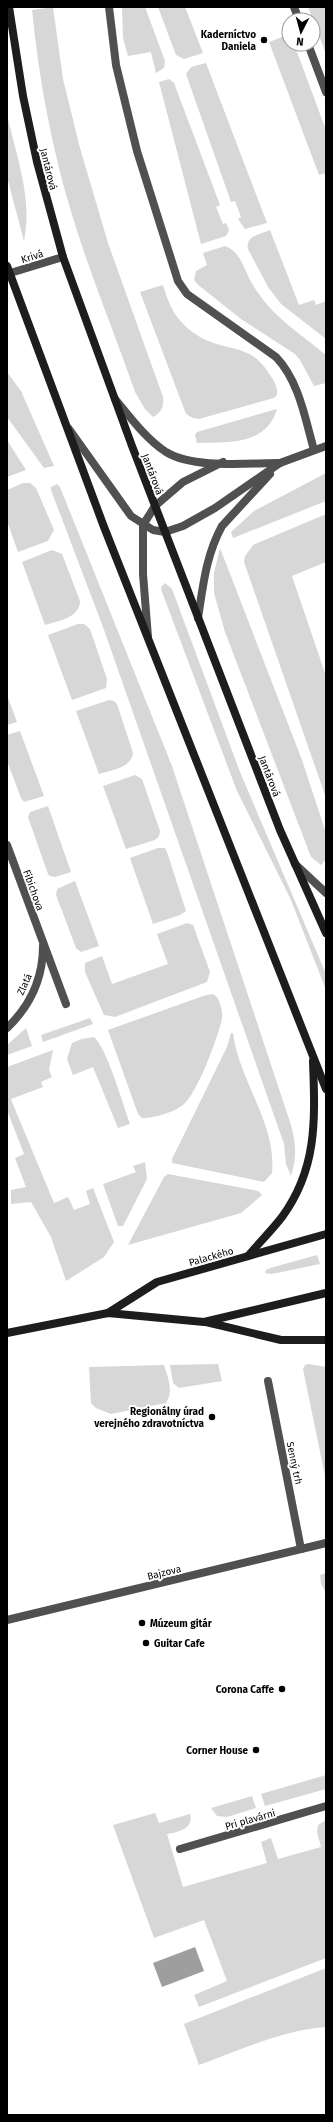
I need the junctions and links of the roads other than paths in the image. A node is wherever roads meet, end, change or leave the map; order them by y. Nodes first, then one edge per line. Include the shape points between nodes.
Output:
1 (9, 7) edge
2 (109, 7) edge
3 (311, 52) edge
4 (326, 92) edge
5 (63, 257) junction
6 (8, 271) edge
7 (114, 397) junction
8 (65, 425) junction
9 (326, 446) edge
10 (314, 450) junction
11 (224, 462) junction
12 (280, 464) junction
13 (155, 506) junction
14 (143, 525) junction
15 (165, 532) junction
16 (198, 618) junction
17 (148, 639) junction
18 (7, 845) edge
19 (295, 864) junction
20 (326, 893) edge
21 (326, 933) edge
22 (43, 942) junction
23 (66, 1004) dead end
24 (7, 1028) edge
25 (312, 1055) junction
26 (326, 1088) edge
27 (325, 1235) edge
28 (248, 1256) junction
29 (326, 1293) edge
30 (108, 1313) junction
31 (204, 1322) junction
32 (7, 1333) edge
33 (326, 1340) edge
34 (268, 1381) dead end
35 (326, 1543) edge
36 (301, 1549) junction
37 (7, 1620) edge
38 (326, 1806) edge
39 (180, 1849) dead end

1 - 5 street, Jantárová via 34,148
2 - 10 street via 116,65 138,151 178,281 187,294 285,366 298,397
3 - 4 street
5 - 6 street, Krivá
5 - 7 street, Jantárová
6 - 8 street
7 - 11 street via 151,439 166,451 196,461
7 - 13 street, Jantárová
8 - 14 street via 118,500 131,516
8 - 17 street
9 - 10 street
10 - 12 street
11 - 12 street
11 - 13 street via 183,482
12 - 15 street via 215,508
12 - 16 street via 222,526 206,568
13 - 14 street
13 - 15 street, Jantárová
14 - 15 street
14 - 17 street via 143,574
15 - 16 street, Jantárová
16 - 19 street, Jantárová
17 - 25 street
18 - 22 street, Fibichova
19 - 20 street
19 - 21 street, Jantárová
22 - 23 street, Fibichova
22 - 24 street, Zlatá via 41,968 35,990
25 - 26 street
25 - 28 street via 315,1120 306,1167 296,1192 282,1216
27 - 28 street, Palackého
28 - 30 street, Palackého via 157,1282
29 - 31 street, Palackého
30 - 31 street, Palackého
30 - 32 street, Palackého
31 - 33 street via 281,1340
34 - 36 street, Senný trh
35 - 36 street, Bajzova
36 - 37 street, Bajzova
38 - 39 street, Pri plavárni

